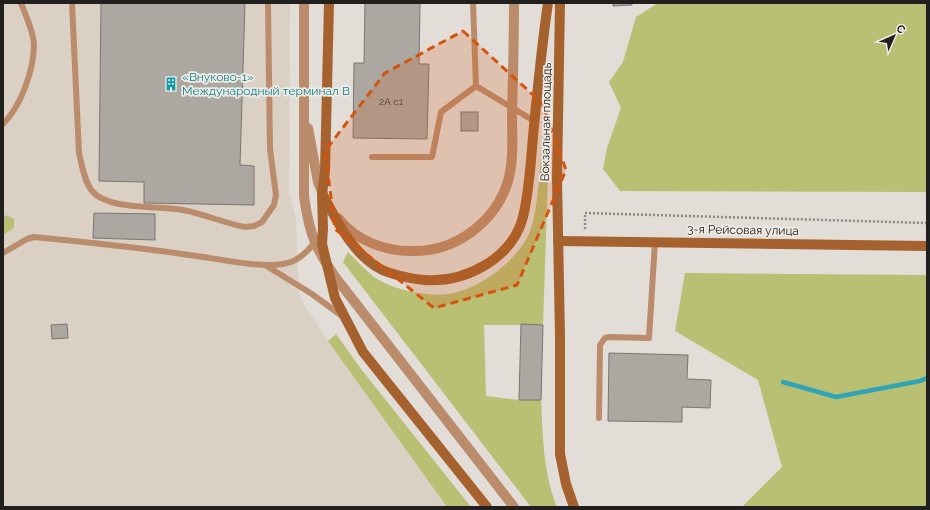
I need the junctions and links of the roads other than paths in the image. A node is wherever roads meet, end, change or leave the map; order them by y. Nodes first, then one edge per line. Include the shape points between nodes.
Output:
1 (21, 3) edge
2 (72, 3) edge
3 (268, 3) edge
4 (304, 3) edge
5 (329, 3) edge
6 (473, 3) edge
7 (514, 3) edge
8 (548, 3) edge
9 (560, 3) edge
10 (476, 86) junction
11 (304, 108) junction
12 (534, 121) junction
13 (3, 124) edge
14 (372, 157) dead end
15 (322, 194) junction
16 (323, 228) junction
17 (558, 241) junction
18 (655, 242) junction
19 (927, 246) edge
20 (3, 253) edge
21 (265, 265) junction
22 (344, 317) junction
23 (599, 418) dead end
24 (487, 507) edge
25 (514, 507) edge
26 (574, 507) edge

1 - 13 lane via 34,44 32,59 19,103
2 - 3 lane via 79,153 92,190 99,196 117,203 183,209 245,228 262,222 274,205 276,195 270,149
4 - 11 street
5 - 15 main road via 325,171
6 - 10 lane
7 - 11 street via 512,153 508,180 494,209 479,226 451,244 434,249 405,252 380,246 354,234 341,222 325,200 318,182
8 - 12 main road
9 - 17 main road, Вокзальная площадь
10 - 12 lane
10 - 14 lane via 441,112 432,157
11 - 25 street via 304,196 314,242 324,261 355,303
12 - 15 main road via 523,217 518,229 494,260 470,273 431,280 406,277 378,268 356,248 340,227
15 - 16 main road
16 - 21 lane via 304,255 284,264
16 - 22 main road via 322,244 328,274
17 - 18 main road, 3-я Рейсовая улица
17 - 26 main road, Вокзальная площадь via 560,454
18 - 19 main road, 3-я Рейсовая улица
18 - 23 lane via 649,338 609,337 600,345
20 - 21 lane via 34,237
21 - 22 lane
22 - 24 main road via 363,352

